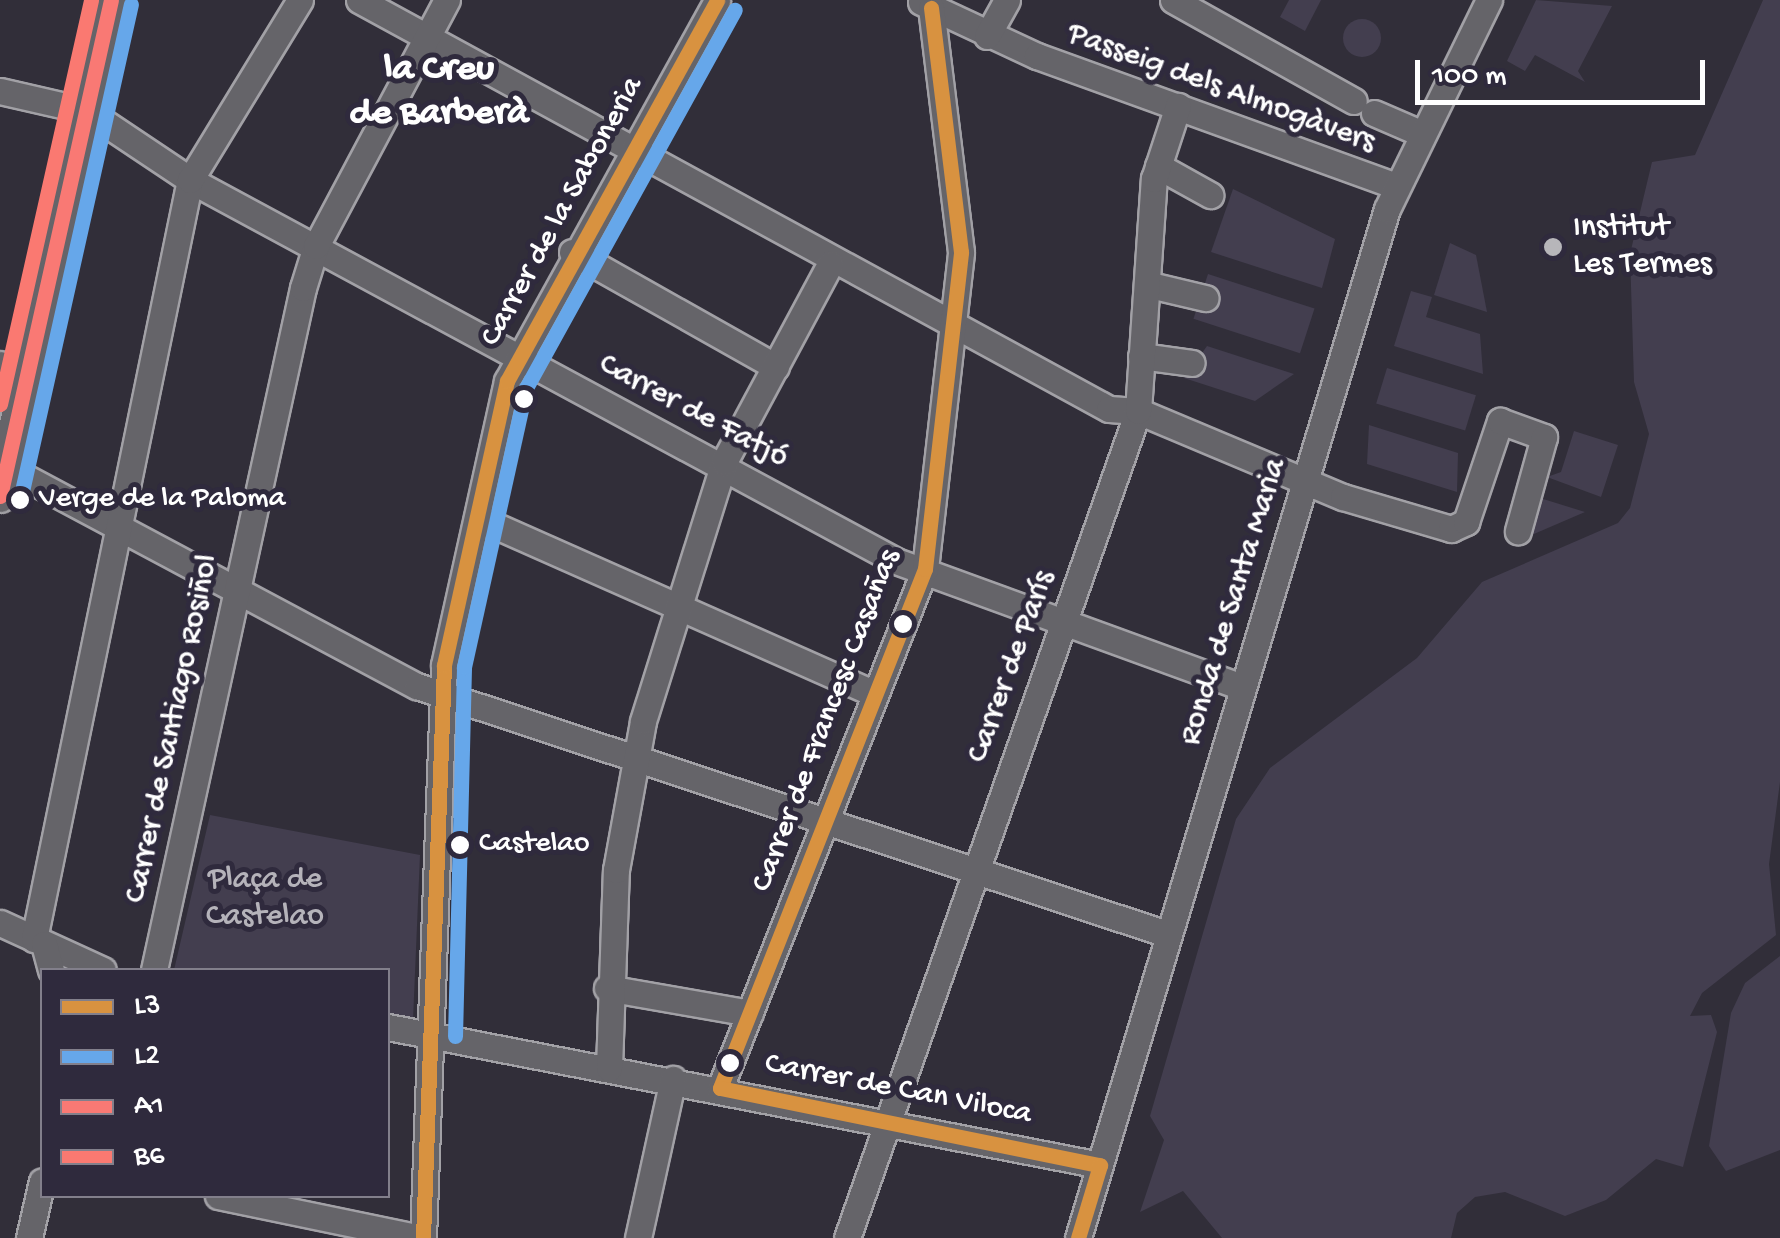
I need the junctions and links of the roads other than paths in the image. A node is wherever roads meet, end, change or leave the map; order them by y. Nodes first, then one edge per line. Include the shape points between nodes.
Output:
1 (111, 0) edge
2 (300, 0) edge
3 (360, 0) edge
4 (447, 0) edge
5 (716, 0) edge
6 (1007, 0) edge
7 (1174, 0) edge
8 (1489, 0) edge
9 (924, 4) edge
10 (426, 36) junction
11 (987, 36) junction
12 (0, 92) edge
13 (1178, 106) junction
14 (86, 111) junction
15 (1418, 132) junction
16 (633, 150) junction
17 (1158, 166) junction
18 (190, 180) junction
19 (1396, 186) junction
20 (1210, 195) dead end
21 (316, 246) junction
22 (572, 252) junction
23 (830, 264) junction
24 (1150, 285) junction
25 (1204, 298) dead end
26 (952, 329) junction
27 (1141, 356) junction
28 (517, 358) junction
29 (1192, 364) dead end
30 (776, 367) junction
31 (14, 368) edge
32 (1138, 411) junction
33 (724, 462) junction
34 (1305, 479) junction
35 (3, 482) edge
36 (478, 518) junction
37 (124, 530) junction
38 (1518, 530) dead end
39 (924, 569) junction
40 (235, 593) junction
41 (679, 606) junction
42 (1062, 624) junction
43 (1242, 687) junction
44 (444, 694) junction
45 (875, 694) junction
46 (640, 756) junction
47 (824, 822) junction
48 (971, 872) junction
49 (0, 923) edge
50 (1167, 934) junction
51 (39, 942) junction
52 (50, 968) edge
53 (97, 968) edge
54 (154, 968) edge
55 (607, 988) junction
56 (750, 1012) junction
57 (390, 1027) edge
58 (435, 1036) junction
59 (609, 1068) junction
60 (673, 1080) junction
61 (720, 1088) junction
62 (887, 1119) junction
63 (1100, 1165) junction
64 (40, 1190) edge
65 (228, 1198) edge
66 (29, 1238) edge
67 (422, 1238) edge
68 (638, 1238) edge
69 (847, 1238) edge
70 (1078, 1238) edge

1 - 14 main road
2 - 18 street
3 - 10 street
4 - 10 street, Carrer de Santiago Rosiñol
5 - 16 street, Carrer de la Saboneria
6 - 11 street
7 - 15 street
8 - 15 street, Ronda de Santa Maria
9 - 11 street, Passeig dels Almogàvers
9 - 26 street, Carrer de Francesc Casañas via 961,252
10 - 16 street
10 - 21 street, Carrer de Santiago Rosiñol
11 - 13 street, Passeig dels Almogàvers
12 - 14 street
13 - 17 street, Carrer de París
13 - 19 street, Passeig dels Almogàvers
14 - 18 street, Carrer de Fatjó
14 - 31 main road
15 - 19 street, Ronda de Santa Maria
16 - 22 street, Carrer de la Saboneria
16 - 23 street
17 - 20 street
17 - 24 street, Carrer de París
18 - 21 street, Carrer de Fatjó
18 - 37 street
19 - 34 street, Ronda de Santa Maria
21 - 28 street, Carrer de Fatjó
21 - 40 street, Carrer de Santiago Rosiñol
22 - 28 street, Carrer de la Saboneria
22 - 30 street
23 - 26 street
23 - 30 street
24 - 25 street
24 - 27 street, Carrer de París
26 - 32 street via 1108,409
26 - 39 street, Carrer de Francesc Casañas
27 - 29 street
27 - 32 street, Carrer de París
28 - 33 street, Carrer de Fatjó
28 - 36 street, Carrer de la Saboneria
30 - 33 street
31 - 35 main road
32 - 34 street
32 - 42 street, Carrer de París
33 - 39 street, Carrer de Fatjó via 896,562
33 - 41 street
34 - 38 street via 1451,528 1466,522 1500,421 1544,437
34 - 43 street, Ronda de Santa Maria
35 - 37 street
36 - 41 street
36 - 44 street, Carrer de la Saboneria
37 - 40 street
37 - 51 street
39 - 42 street, Carrer de Fatjó
39 - 45 street, Carrer de Francesc Casañas
40 - 44 street
40 - 54 street, Carrer de Santiago Rosiñol
41 - 45 street
41 - 46 street
42 - 43 street, Carrer de Fatjó
42 - 48 street, Carrer de París
43 - 50 street, Ronda de Santa Maria
44 - 46 street
44 - 58 street, Carrer de la Saboneria
45 - 47 street, Carrer de Francesc Casañas
46 - 47 street
46 - 55 street via 616,870
47 - 48 street
47 - 56 street, Carrer de Francesc Casañas
48 - 50 street
48 - 62 street, Carrer de París
49 - 51 street
50 - 63 street, Ronda de Santa Maria
51 - 52 street
51 - 53 street
55 - 56 street
55 - 59 street
56 - 61 street, Carrer de Francesc Casañas
57 - 58 street, Carrer de Can Viloca
58 - 59 street, Carrer de Can Viloca
58 - 67 street, Carrer de la Saboneria
59 - 60 street, Carrer de Can Viloca
60 - 61 street, Carrer de Can Viloca
60 - 68 street
61 - 62 street, Carrer de Can Viloca
62 - 63 street, Carrer de Can Viloca
62 - 69 street, Carrer de París
63 - 70 street, Ronda de Santa Maria
64 - 66 street
65 - 67 street

